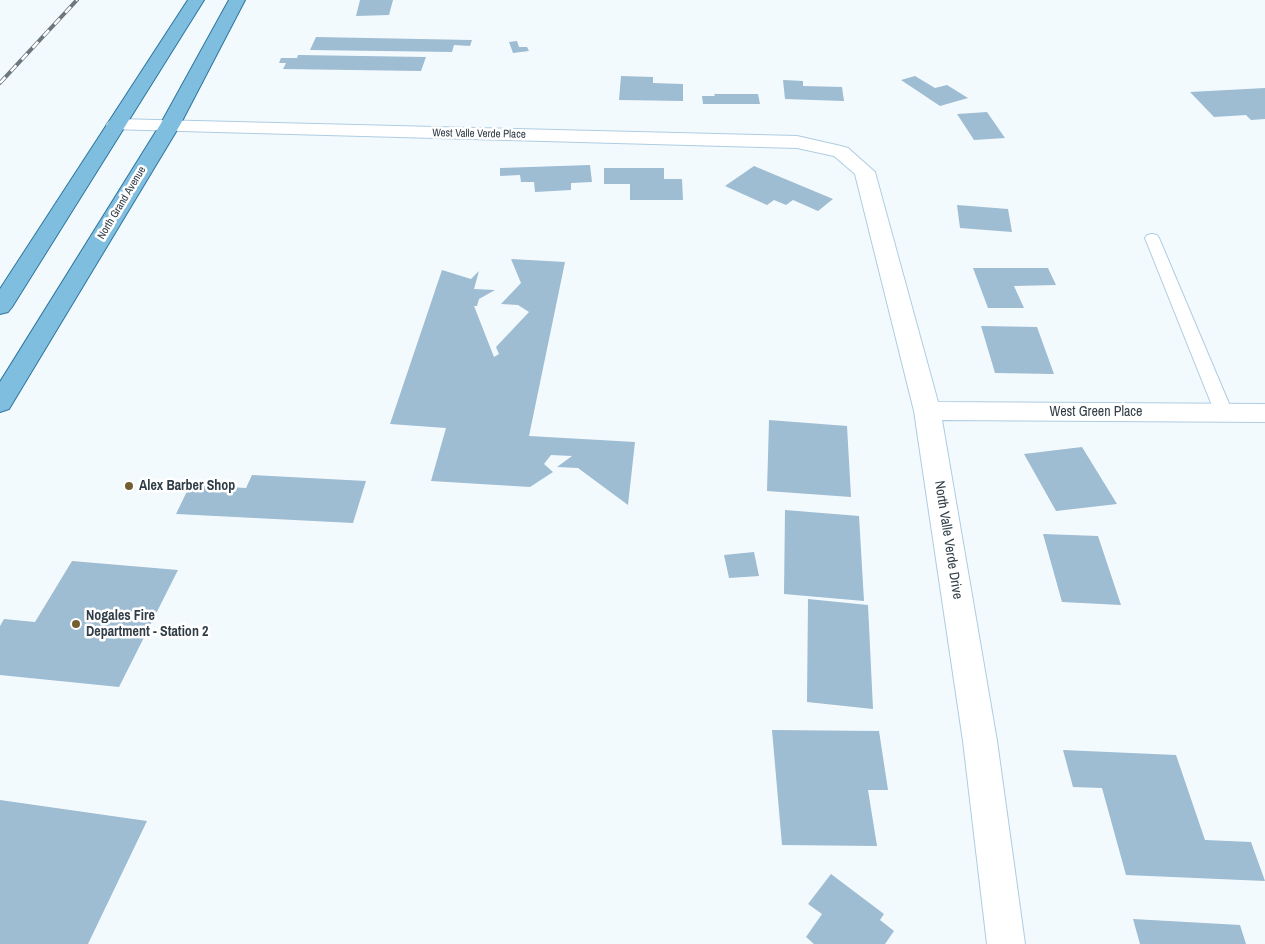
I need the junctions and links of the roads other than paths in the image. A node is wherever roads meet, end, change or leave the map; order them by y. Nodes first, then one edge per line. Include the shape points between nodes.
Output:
1 (196, 0) edge
2 (237, 0) edge
3 (116, 125) junction
4 (170, 126) junction
5 (841, 152) joint
6 (1152, 238) dead end
7 (0, 307) edge
8 (0, 403) edge
9 (927, 411) junction
10 (1224, 413) junction
11 (1265, 413) edge
12 (1006, 944) edge

1 - 3 main road
2 - 4 main road, North Grand Avenue
3 - 4 street, West Valle Verde Place
3 - 7 main road
4 - 5 street, West Valle Verde Place via 797,142
4 - 8 main road, North Grand Avenue
5 - 9 street, North Valle Verde Drive via 865,172
6 - 10 lane
9 - 10 street, West Green Place
9 - 12 street, North Valle Verde Drive via 980,741
10 - 11 street, West Green Place

